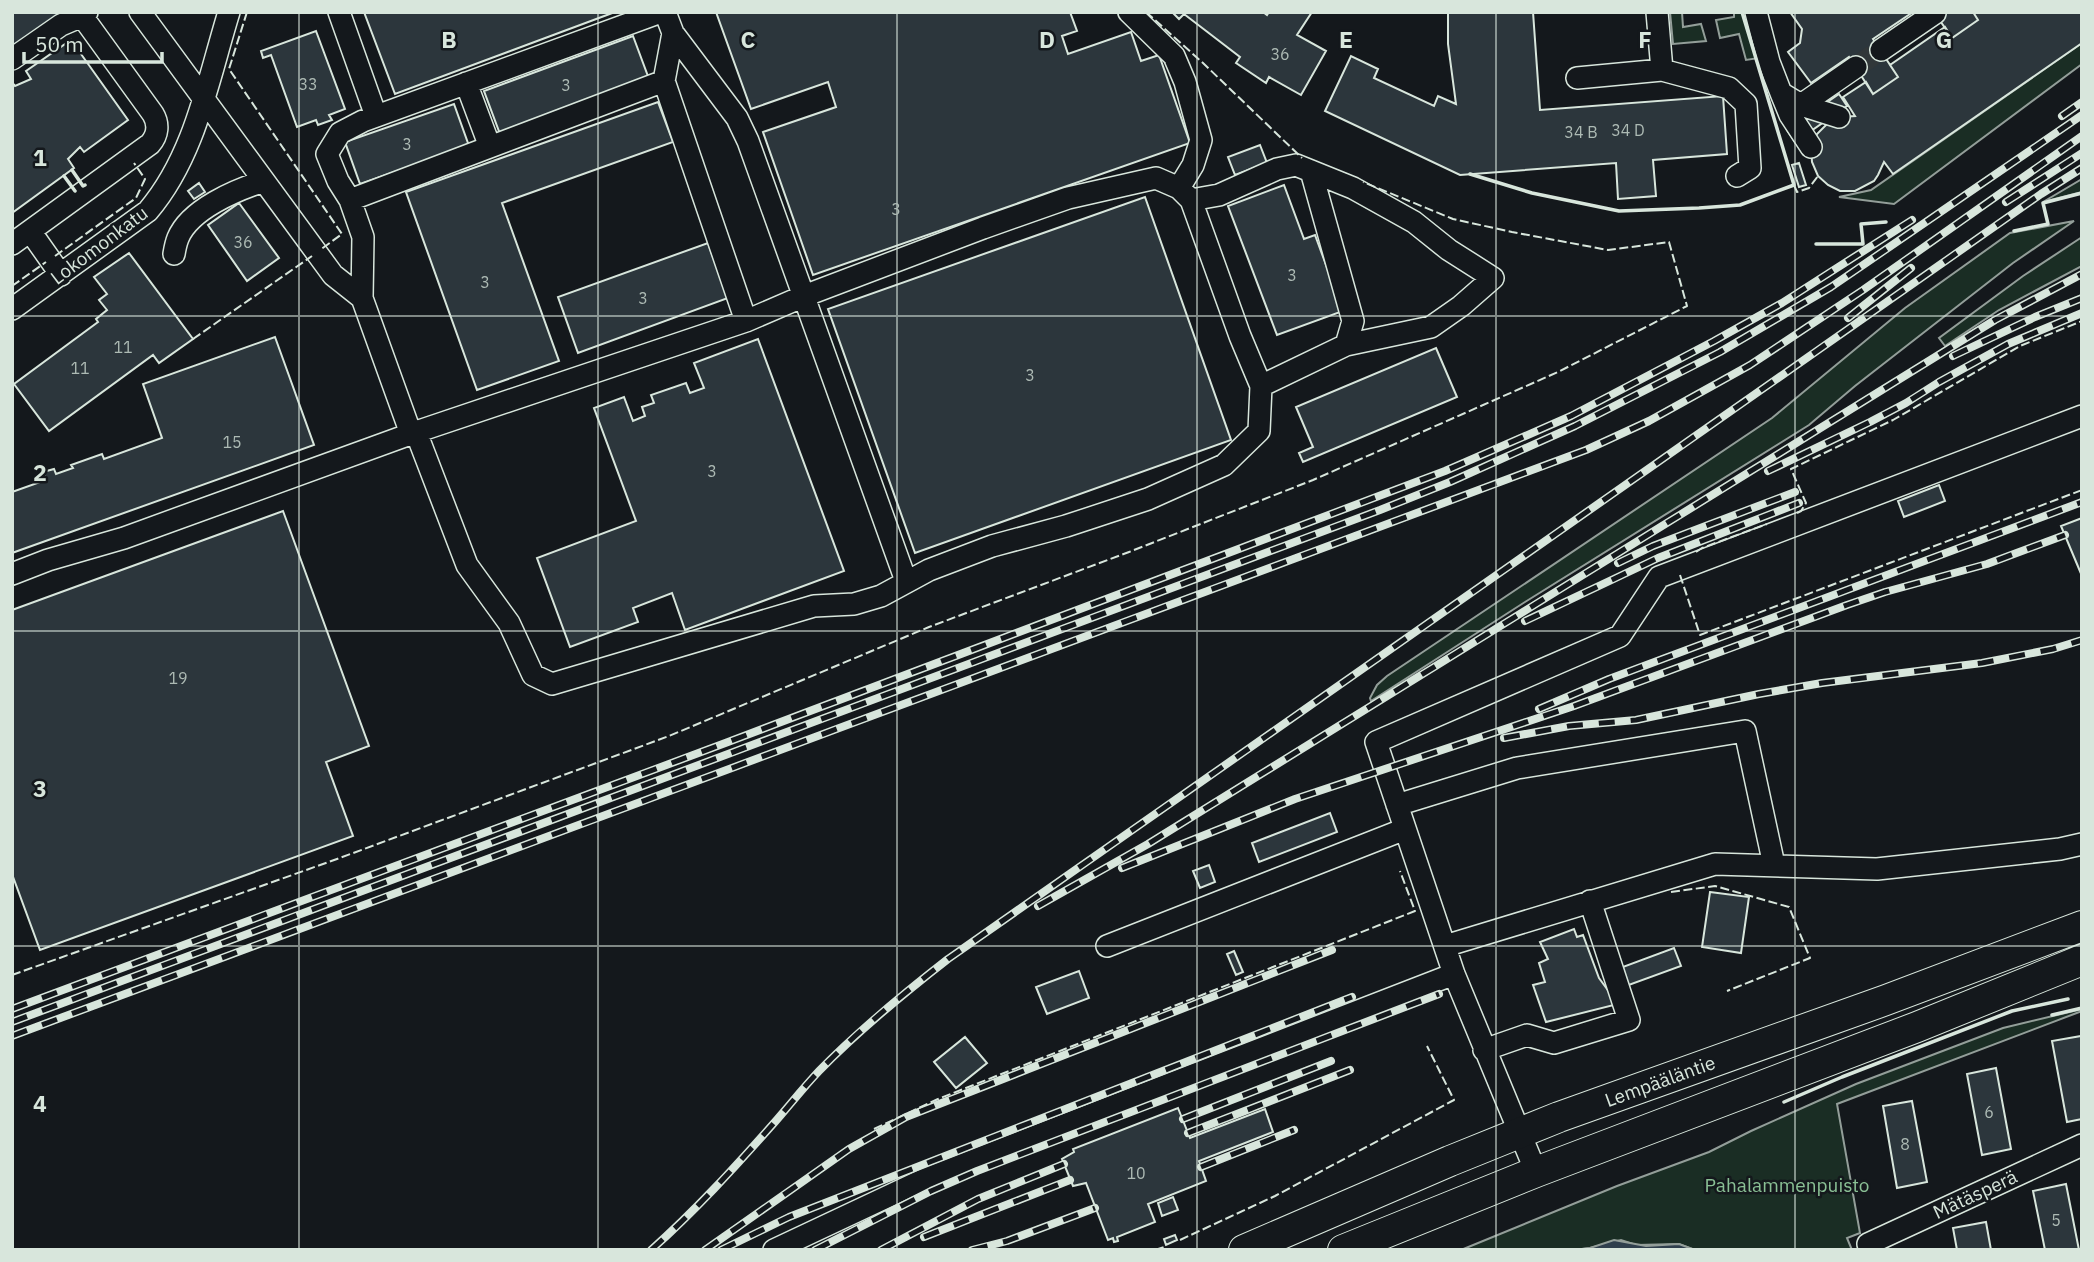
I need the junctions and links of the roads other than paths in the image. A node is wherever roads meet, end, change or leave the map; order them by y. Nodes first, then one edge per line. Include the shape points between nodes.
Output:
1 (140, 12) edge
2 (229, 12) edge
3 (339, 12) edge
4 (663, 12) edge
5 (1129, 12) edge
6 (1657, 12) edge
7 (1756, 12) edge
8 (1935, 13) edge
9 (85, 14) edge
10 (673, 33) junction
11 (1881, 50) tunnel mouth
12 (12, 59) edge
13 (1856, 67) tunnel mouth
14 (1662, 70) junction
15 (1577, 78) dead end
16 (664, 81) junction
17 (467, 83) junction
18 (1781, 93) junction
19 (203, 99) junction
20 (1801, 105) junction
21 (376, 116) junction
22 (1839, 117) dead end
23 (490, 147) junction
24 (1811, 147) dead end
25 (1311, 171) junction
26 (1737, 176) dead end
27 (264, 181) junction
28 (163, 194) junction
29 (1185, 194) junction
30 (350, 201) junction
31 (193, 219) junction
32 (30, 231) junction
33 (12, 244) edge
34 (174, 254) dead end
35 (61, 275) junction
36 (804, 296) junction
37 (362, 298) junction
38 (12, 309) edge
39 (746, 321) junction
40 (1346, 345) junction
41 (1261, 386) junction
42 (2082, 416) edge
43 (413, 433) junction
44 (12, 574) edge
45 (906, 581) junction
46 (1398, 805) junction
47 (1405, 829) junction
48 (2082, 844) edge
49 (1774, 865) junction
50 (1590, 901) junction
51 (2082, 926) edge
52 (1443, 941) junction
53 (1107, 946) dead end
54 (2082, 960) edge
55 (1454, 974) junction
56 (1484, 1050) junction
57 (1797, 1074) junction
58 (1519, 1132) junction
59 (2082, 1145) edge
60 (1536, 1172) junction
61 (1868, 1244) dead end
62 (774, 1250) edge
63 (1244, 1250) edge
64 (1343, 1250) edge
65 (1394, 1250) edge

1 - 19 street
2 - 19 street, Lokomonkatu
3 - 21 street
4 - 10 street
4 - 17 street
5 - 29 street via 1174,56 1185,82 1201,140
6 - 14 street
7 - 18 street
8 - 11 street
9 - 12 street
9 - 32 street via 157,120 156,134 150,144
10 - 16 street
10 - 36 street via 737,118
13 - 20 street
14 - 15 street
14 - 26 street via 1729,88 1746,104 1750,169
16 - 23 street
16 - 39 street
17 - 21 street
17 - 23 street
18 - 20 street
18 - 24 street
19 - 27 street
19 - 28 street, Lokomonkatu via 184,155
20 - 22 street
21 - 30 street via 340,133 327,154
23 - 30 street
25 - 29 street via 1296,165 1219,195
25 - 40 street via 1353,321
25 - 40 street via 1414,222 1493,278 1431,327
27 - 31 street via 213,203
27 - 37 street via 333,275
28 - 31 street
28 - 35 street, Lokomonkatu via 148,211
29 - 36 street via 1156,178 1069,198
29 - 41 street
30 - 37 street via 363,237
31 - 34 street via 179,235
32 - 33 street
32 - 35 street
35 - 38 street, Lokomonkatu
36 - 39 street
36 - 45 street
37 - 43 street
39 - 43 street
40 - 41 street
41 - 45 street via 1259,431 1224,465 1148,499 992,546
42 - 46 street via 1659,577 1620,636 1377,742
43 - 44 street
43 - 45 street via 467,565 509,624 533,675 552,684 814,606 854,604 881,596
46 - 47 street
46 - 49 street via 1517,768 1745,731
47 - 52 street
47 - 53 street
48 - 49 street via 1877,869
49 - 50 street via 1715,864
50 - 52 street
50 - 56 street via 1629,1020 1554,1043 1527,1035
51 - 58 highway, Lempääläntie
52 - 55 street
54 - 57 highway
55 - 56 street
55 - 62 street via 927,1178
56 - 58 street
57 - 60 highway
57 - 65 highway via 1774,1093
58 - 60 street
58 - 63 highway, Lempääläntie
59 - 61 street, Mätäsperä
60 - 64 highway

